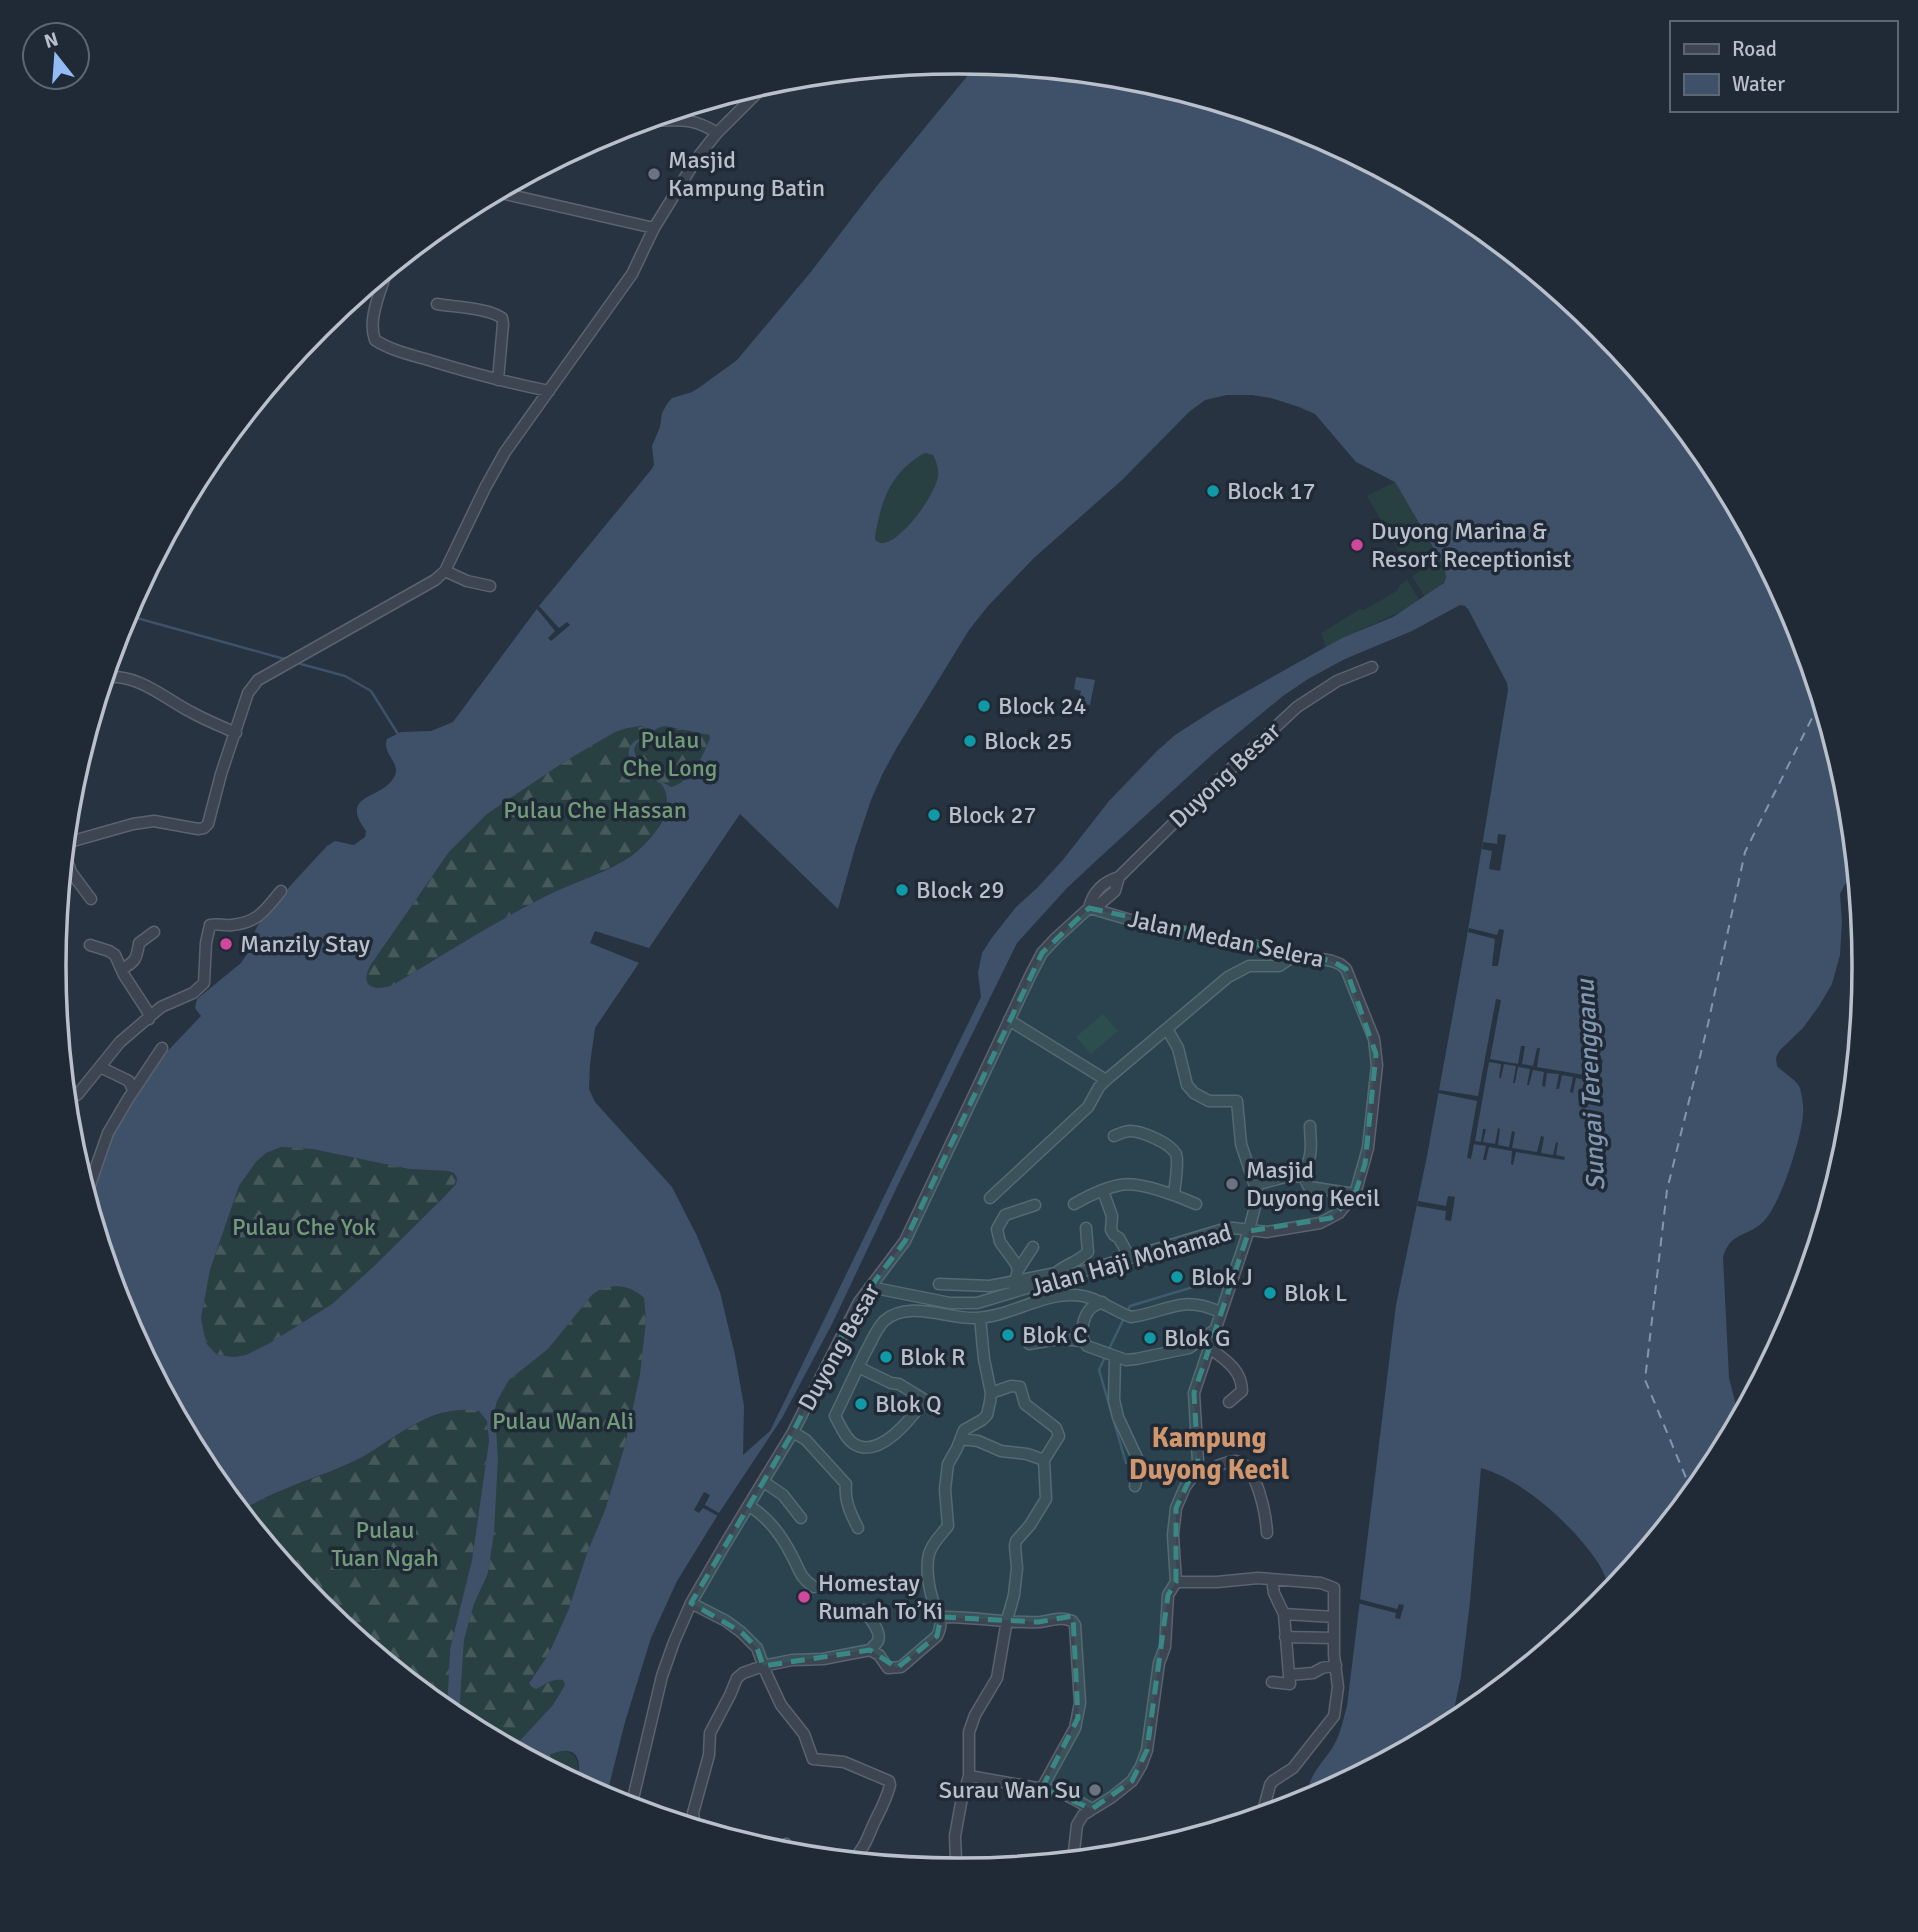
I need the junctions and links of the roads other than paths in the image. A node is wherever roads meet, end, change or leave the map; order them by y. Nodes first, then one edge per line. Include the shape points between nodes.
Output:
1 (751, 99) edge
2 (674, 120) edge
3 (717, 133) junction
4 (510, 195) edge
5 (654, 228) junction
6 (383, 285) edge
7 (437, 304) dead end
8 (498, 380) junction
9 (549, 391) junction
10 (445, 571) junction
11 (490, 586) dead end
12 (1372, 667) dead end
13 (115, 677) edge
14 (236, 733) junction
15 (76, 840) edge
16 (72, 873) edge
17 (281, 891) dead end
18 (91, 899) dead end
19 (1089, 908) junction
20 (154, 932) dead end
21 (90, 945) dead end
22 (1297, 954) junction
23 (121, 969) junction
24 (149, 1019) junction
25 (1009, 1020) junction
26 (1167, 1029) junction
27 (162, 1048) dead end
28 (100, 1067) junction
29 (1107, 1080) junction
30 (133, 1090) junction
31 (76, 1095) edge
32 (1310, 1126) dead end
33 (1114, 1136) dead end
34 (1305, 1177) junction
35 (93, 1178) edge
36 (1255, 1185) junction
37 (1103, 1191) junction
38 (1174, 1194) junction
39 (1354, 1194) junction
40 (990, 1198) dead end
41 (1074, 1203) dead end
42 (1196, 1204) dead end
43 (1035, 1205) dead end
44 (1086, 1228) dead end
45 (1249, 1230) junction
46 (1033, 1247) dead end
47 (1130, 1258) junction
48 (1018, 1270) junction
49 (1057, 1276) junction
50 (1015, 1282) junction
51 (939, 1284) dead end
52 (870, 1287) junction
53 (1012, 1294) junction
54 (930, 1300) junction
55 (1102, 1302) junction
56 (927, 1312) junction
57 (1220, 1312) junction
58 (980, 1318) junction
59 (1213, 1331) junction
60 (1083, 1341) junction
61 (1029, 1344) dead end
62 (1208, 1347) junction
63 (1110, 1355) junction
64 (858, 1367) junction
65 (991, 1393) junction
66 (1229, 1402) dead end
67 (793, 1432) junction
68 (961, 1439) junction
69 (1044, 1460) junction
70 (1194, 1476) junction
71 (764, 1482) junction
72 (1135, 1486) dead end
73 (749, 1506) junction
74 (801, 1518) dead end
75 (858, 1528) dead end
76 (1267, 1533) dead end
77 (1272, 1580) junction
78 (1176, 1582) junction
79 (814, 1587) dead end
80 (691, 1603) junction
81 (864, 1610) dead end
82 (1284, 1614) junction
83 (1334, 1616) junction
84 (941, 1617) junction
85 (1007, 1620) junction
86 (1285, 1637) junction
87 (1334, 1638) junction
88 (870, 1650) junction
89 (1336, 1665) junction
90 (763, 1666) junction
91 (1289, 1675) junction
92 (1272, 1682) dead end
93 (969, 1776) junction
94 (1042, 1788) junction
95 (633, 1797) edge
96 (1265, 1804) edge
97 (1092, 1809) junction
98 (694, 1818) edge
99 (1074, 1851) edge
100 (859, 1853) edge
101 (956, 1858) edge

1 - 3 street
2 - 3 street via 690,120
3 - 5 street
4 - 5 street
5 - 9 street via 632,274
6 - 8 street via 372,331 375,340
7 - 8 street via 502,318
8 - 9 street
9 - 10 street via 485,488
10 - 11 street
10 - 14 street via 258,680 248,693
12 - 19 street, Duyong Besar via 1337,681 1297,707 1119,877 1107,881 1092,896
13 - 14 street via 145,685
14 - 15 street via 204,828 154,821
16 - 18 street
17 - 24 street via 255,920 210,925 204,983
19 - 22 street, Jalan Medan Selera via 1144,924
19 - 25 street, Duyong Besar via 1042,953
20 - 23 street via 141,940 132,964
21 - 23 street via 112,952
22 - 26 street via 1279,966 1249,965 1239,970
22 - 39 street, Jalan Medan Selera via 1332,961 1346,969 1374,1039 1377,1065 1372,1127
23 - 24 street
24 - 28 street via 120,1042
25 - 29 street
25 - 52 street, Duyong Besar via 905,1241
26 - 29 street
26 - 36 street, Jalan Haji Mohamad via 1194,1093 1209,1101 1237,1101 1241,1144
27 - 30 street
28 - 30 street via 129,1081
28 - 31 street
29 - 40 street via 1088,1107
30 - 35 street via 108,1133
32 - 34 street
33 - 38 street via 1140,1132 1174,1151
34 - 36 street via 1289,1176
34 - 39 street via 1309,1187
36 - 45 street, Jalan Haji Mohamad via 1258,1195
37 - 38 street via 1131,1184
37 - 41 street
37 - 47 street via 1112,1216 1111,1230
38 - 42 street
39 - 45 street, Jalan Medan Selera via 1339,1213 1320,1223 1276,1231
43 - 48 street via 1005,1215 998,1229 1000,1242
44 - 49 street via 1088,1252 1064,1266
45 - 47 street, Jalan Haji Mohamad via 1224,1229
45 - 57 street
46 - 48 street
47 - 49 street, Jalan Haji Mohamad
48 - 50 street
49 - 50 street
49 - 53 street, Jalan Haji Mohamad
50 - 51 street
50 - 53 street
52 - 54 street, Jalan Haji Mohamad
52 - 67 street, Duyong Besar
53 - 54 street, Jalan Haji Mohamad via 964,1305
54 - 56 street
55 - 57 street via 1125,1315 1186,1303
55 - 58 street via 1057,1296
55 - 60 street via 1086,1316
56 - 58 street
56 - 64 street via 899,1312 883,1322
57 - 59 street
58 - 65 street
59 - 62 street
59 - 63 street via 1180,1351 1126,1360
60 - 61 street
60 - 63 street
62 - 66 street via 1230,1363 1240,1379 1242,1391
62 - 70 street via 1193,1399 1198,1462
63 - 72 street via 1118,1417 1139,1462
64 - 64 street via 925,1400 902,1428 868,1447 849,1440 835,1416
65 - 68 street via 987,1415 964,1430
65 - 69 street via 1020,1387 1028,1409 1056,1428 1058,1440
67 - 71 street, Duyong Besar
67 - 75 street via 806,1440 846,1485 848,1508
68 - 69 street
68 - 84 street via 946,1472 947,1526 928,1558 930,1593
69 - 85 street via 1046,1499 1016,1541 1014,1595
70 - 76 street via 1229,1462 1242,1463 1261,1495
70 - 78 street via 1176,1508
71 - 73 street, Duyong Besar
71 - 74 street via 783,1495
73 - 79 street via 769,1521 800,1575
73 - 80 street, Duyong Besar
77 - 78 street
77 - 82 street
77 - 83 street via 1330,1585 1335,1592
78 - 97 street via 1168,1595 1165,1647 1147,1750 1132,1781
80 - 90 street via 747,1637
80 - 95 street, Duyong Besar via 662,1676
81 - 88 street via 879,1637
82 - 83 street
82 - 86 street
83 - 87 street
84 - 85 street
84 - 88 street via 937,1636 901,1667 888,1668 879,1654
85 - 93 street via 997,1678 969,1732
85 - 94 street via 1062,1618 1074,1625 1078,1718
86 - 87 street
86 - 91 street
87 - 89 street
88 - 90 street
89 - 91 street
89 - 96 street via 1334,1716 1293,1768 1270,1785
90 - 98 street via 737,1678 710,1733
90 - 100 street via 785,1712 804,1734 813,1759 844,1762 889,1781 884,1804
91 - 92 street via 1290,1684
93 - 94 street
93 - 101 street via 955,1836
94 - 97 street
97 - 99 street via 1077,1825

